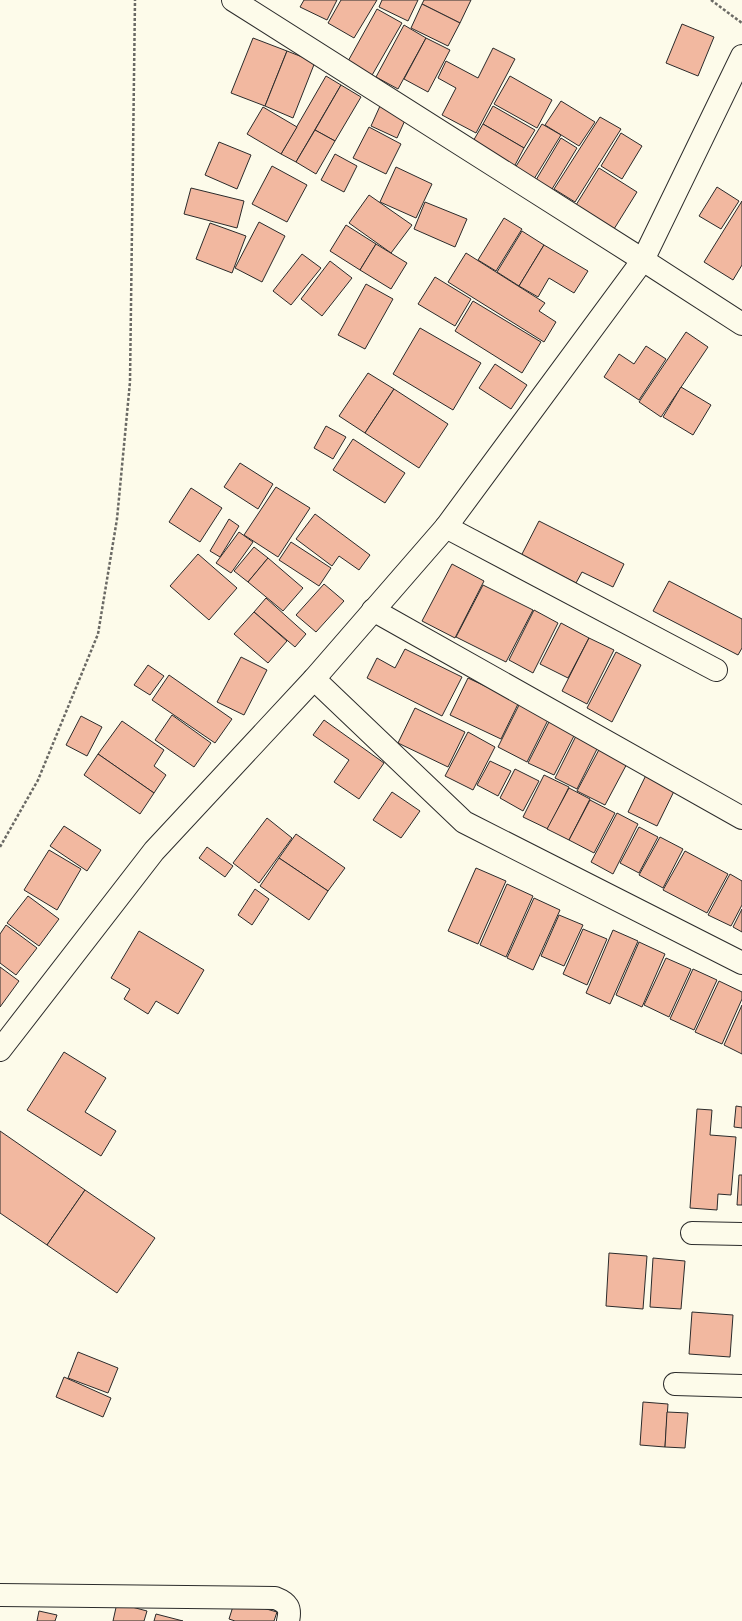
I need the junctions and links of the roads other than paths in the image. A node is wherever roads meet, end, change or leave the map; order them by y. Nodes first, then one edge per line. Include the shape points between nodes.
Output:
1 (233, 0) edge
2 (742, 56) edge
3 (643, 260) junction
4 (742, 324) edge
5 (446, 527) junction
6 (373, 610) junction
7 (716, 670) dead end
8 (314, 679) junction
9 (742, 818) edge
10 (742, 963) edge
11 (0, 1050) edge
12 (692, 1233) dead end
13 (742, 1234) edge
14 (675, 1384) dead end
15 (742, 1386) edge
16 (0, 1595) edge
17 (288, 1621) edge

1 - 3 street
2 - 3 street
3 - 4 street
3 - 5 street
5 - 6 street
5 - 7 street
6 - 8 street
6 - 9 street
8 - 10 street via 464,822
8 - 11 street via 154,851
12 - 13 street
14 - 15 street
16 - 17 street via 276,1598 287,1604 290,1612

